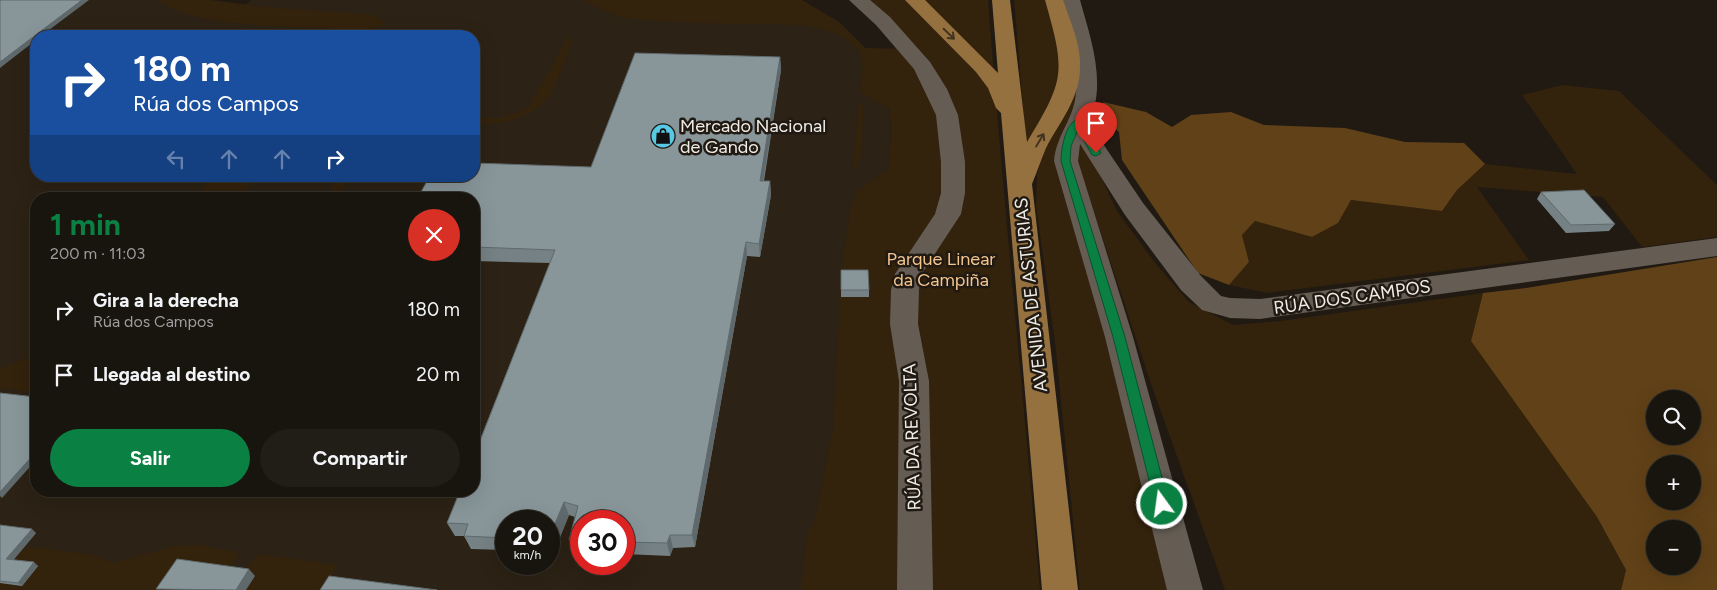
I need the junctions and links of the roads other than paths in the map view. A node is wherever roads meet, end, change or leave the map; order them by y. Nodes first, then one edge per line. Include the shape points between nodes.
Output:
1 (858, 0) edge
2 (914, 0) edge
3 (1000, 0) edge
4 (1054, 0) edge
5 (1071, 0) edge
6 (1012, 120) junction
7 (1076, 123) junction
8 (1020, 184) junction
9 (1717, 247) edge
10 (915, 590) edge
11 (1060, 590) edge
12 (1185, 590) edge

1 - 10 street, RÚA DA REVOLTA via 883,21 923,66 947,115 953,162 953,193 948,214 908,274 905,290 904,324 914,382
2 -> 6 main road via 983,68 998,87
3 - 6 main road, AVENIDA DE ASTURIAS
8 -> 4 main road via 1037,145 1060,108 1067,87 1070,67
5 - 7 street via 1082,46 1086,84 1086,100
6 - 8 main road, AVENIDA DE ASTURIAS
7 - 9 street, RÚA DOS CAMPOS via 1134,209 1191,283 1212,303 1230,308 1260,310
7 - 12 street via 1066,146 1066,161 1119,337
8 - 11 main road, AVENIDA DE ASTURIAS

